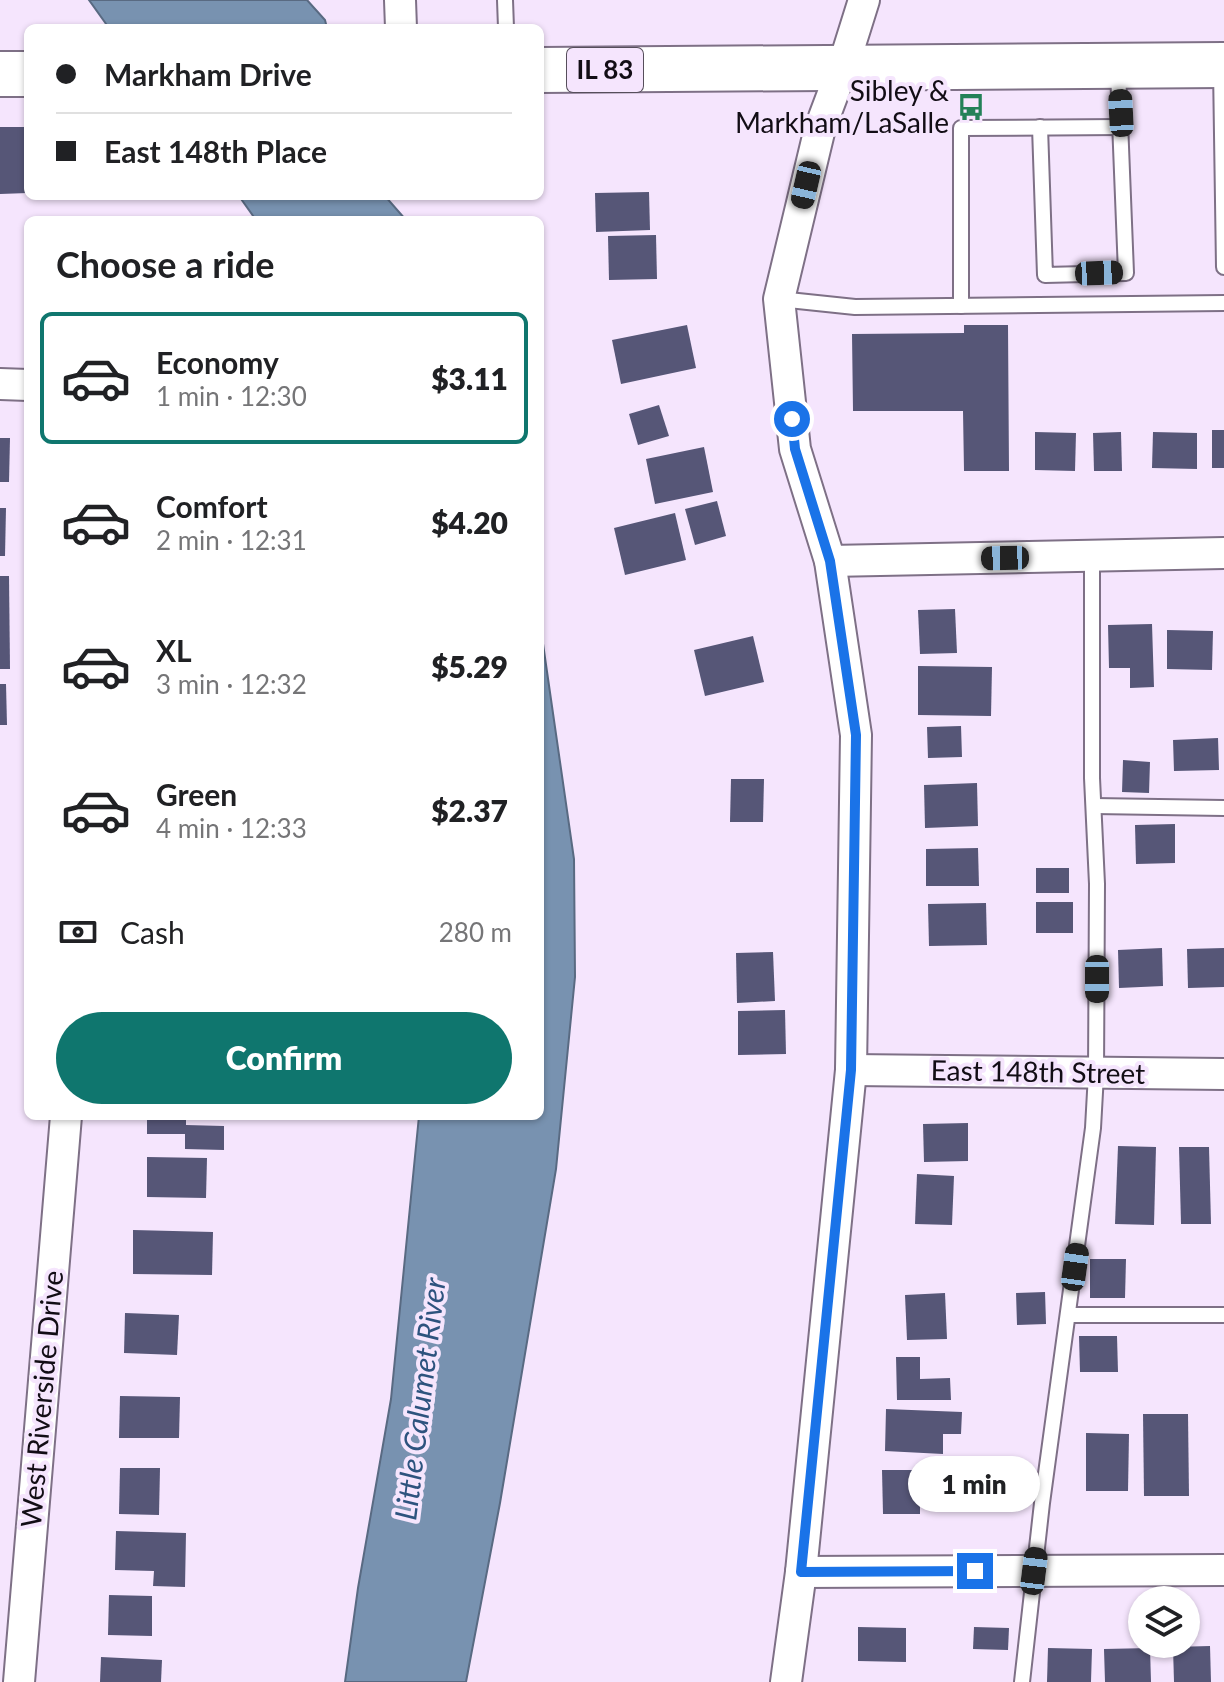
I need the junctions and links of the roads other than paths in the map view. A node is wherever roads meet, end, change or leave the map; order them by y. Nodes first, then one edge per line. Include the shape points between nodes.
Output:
1 (400, 0) edge
2 (505, 0) edge
3 (864, 0) edge
4 (401, 24) edge
5 (506, 24) edge
6 (1223, 65) edge
7 (1118, 66) junction
8 (843, 67) junction
9 (544, 70) edge
10 (1040, 127) junction
11 (1121, 127) junction
12 (1224, 267) edge
13 (779, 299) junction
14 (1224, 303) edge
15 (961, 306) junction
16 (0, 384) edge
17 (24, 385) edge
18 (1224, 553) edge
19 (1092, 556) junction
20 (830, 561) junction
21 (1094, 806) junction
22 (1224, 808) edge
23 (851, 1070) junction
24 (1096, 1074) junction
25 (1224, 1074) edge
26 (66, 1120) edge
27 (1068, 1315) junction
28 (1224, 1315) edge
29 (1224, 1570) edge
30 (1034, 1571) junction
31 (801, 1572) junction
32 (19, 1682) edge
33 (786, 1682) edge
34 (1022, 1682) edge

1 - 4 street
2 - 5 lane
3 - 8 street
6 - 7 main road, IL 83
6 - 12 lane
7 - 8 main road, IL 83
7 - 11 lane
8 - 9 main road, IL 83
8 - 13 street via 820,128
10 - 11 lane
10 - 11 lane via 1045,275 1126,273
10 - 15 lane via 961,128
13 - 15 lane via 855,307
13 - 20 street via 795,449
14 - 15 lane
16 - 17 street
18 - 19 street
19 - 20 street
19 - 21 lane
20 - 23 street via 856,735
21 - 22 lane
21 - 24 lane
23 - 24 street, East 148th Street
23 - 31 street
24 - 25 street, East 148th Street
24 - 27 lane
26 - 32 street, West Riverside Drive
27 - 28 lane
27 - 30 lane
29 - 30 street
30 - 31 street
30 - 34 lane
31 - 33 street

